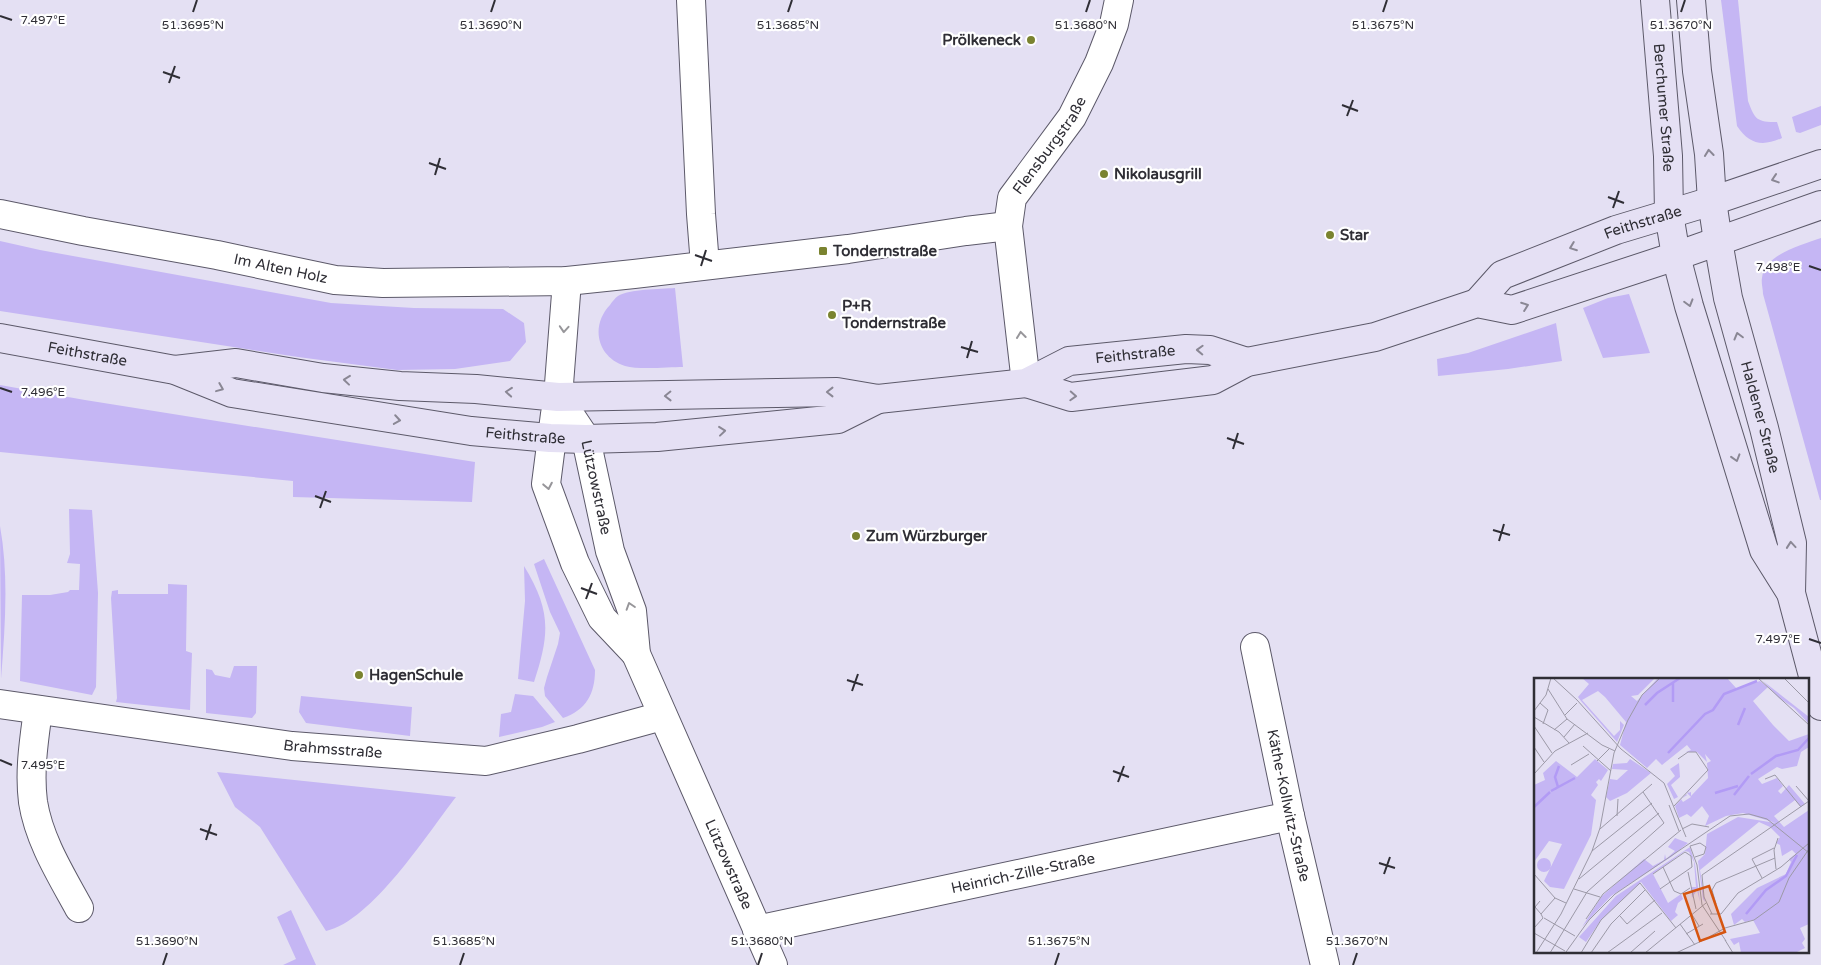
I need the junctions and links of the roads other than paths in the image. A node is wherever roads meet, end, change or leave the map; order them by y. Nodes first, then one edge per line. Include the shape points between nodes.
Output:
1 (691, 0) edge
2 (1119, 0) edge
3 (1655, 0) edge
4 (1691, 0) edge
5 (1821, 164) edge
6 (1712, 201) junction
7 (1821, 205) edge
8 (0, 214) edge
9 (1669, 214) junction
10 (1008, 226) junction
11 (1718, 241) junction
12 (1676, 256) junction
13 (705, 265) junction
14 (567, 281) junction
15 (1477, 304) junction
16 (0, 338) edge
17 (1247, 362) junction
18 (175, 370) junction
19 (1026, 384) junction
20 (558, 397) junction
21 (878, 399) junction
22 (550, 438) junction
23 (586, 439) junction
24 (1791, 593) junction
25 (1255, 647) dead end
26 (636, 654) junction
27 (0, 704) edge
28 (1821, 706) edge
29 (38, 710) junction
30 (662, 716) junction
31 (1290, 816) junction
32 (79, 908) dead end
33 (757, 930) junction
34 (773, 965) edge
35 (1325, 965) edge

1 - 13 street
2 - 10 street, Flensburgstraße via 1099,63 1072,117 1012,198
3 - 9 main road, Berchumer Straße via 1668,156
6 -> 4 main road
5 -> 6 main road, Feithstraße
6 - 9 main road, Feithstraße
6 - 11 main road, Haldener Straße
7 - 11 main road, Feithstraße
8 - 14 street, Im Alten Holz via 335,280 383,283
9 - 12 main road, Berchumer Straße
9 -> 15 main road, Feithstraße via 1616,230 1502,275
10 - 13 street, Im Alten Holz
19 -> 10 street, Flensburgstraße
11 - 12 main road, Feithstraße
24 -> 11 main road, Haldener Straße via 1792,543 1728,298
15 -> 12 main road, Feithstraße via 1512,310
12 -> 24 main road, Haldener Straße via 1764,550
13 - 14 street, Im Alten Holz
14 -> 20 street
15 - 17 main road, Feithstraße via 1375,337
16 - 18 main road, Feithstraße
19 -> 17 main road, Feithstraße via 1072,397 1213,380
17 -> 19 main road, Feithstraße via 1210,350 1151,352 1069,361
20 -> 18 main road, Feithstraße via 323,378 236,363
18 -> 22 main road, Feithstraße via 232,393 471,431
19 - 21 main road, Feithstraße
21 -> 20 main road, Feithstraße via 837,392
20 - 22 street, Lützowstraße
20 - 23 street, Lützowstraße
23 -> 21 main road, Feithstraße via 675,436 838,419
22 - 23 main road, Feithstraße
22 -> 26 street, Lützowstraße via 546,484 575,563 602,618
26 -> 23 street, Lützowstraße via 632,611 610,551
24 - 28 main road, Haldener Straße
25 - 31 street, Käthe-Kollwitz-Straße
26 - 30 street, Lützowstraße
27 - 29 street, Brahmsstraße
29 - 30 street, Brahmsstraße via 292,746 486,761
29 - 32 street via 32,755 38,783 33,802 45,844
30 - 33 street, Lützowstraße
31 - 33 street, Heinrich-Zille-Straße
31 - 35 street, Käthe-Kollwitz-Straße
33 - 34 street, Lützowstraße

